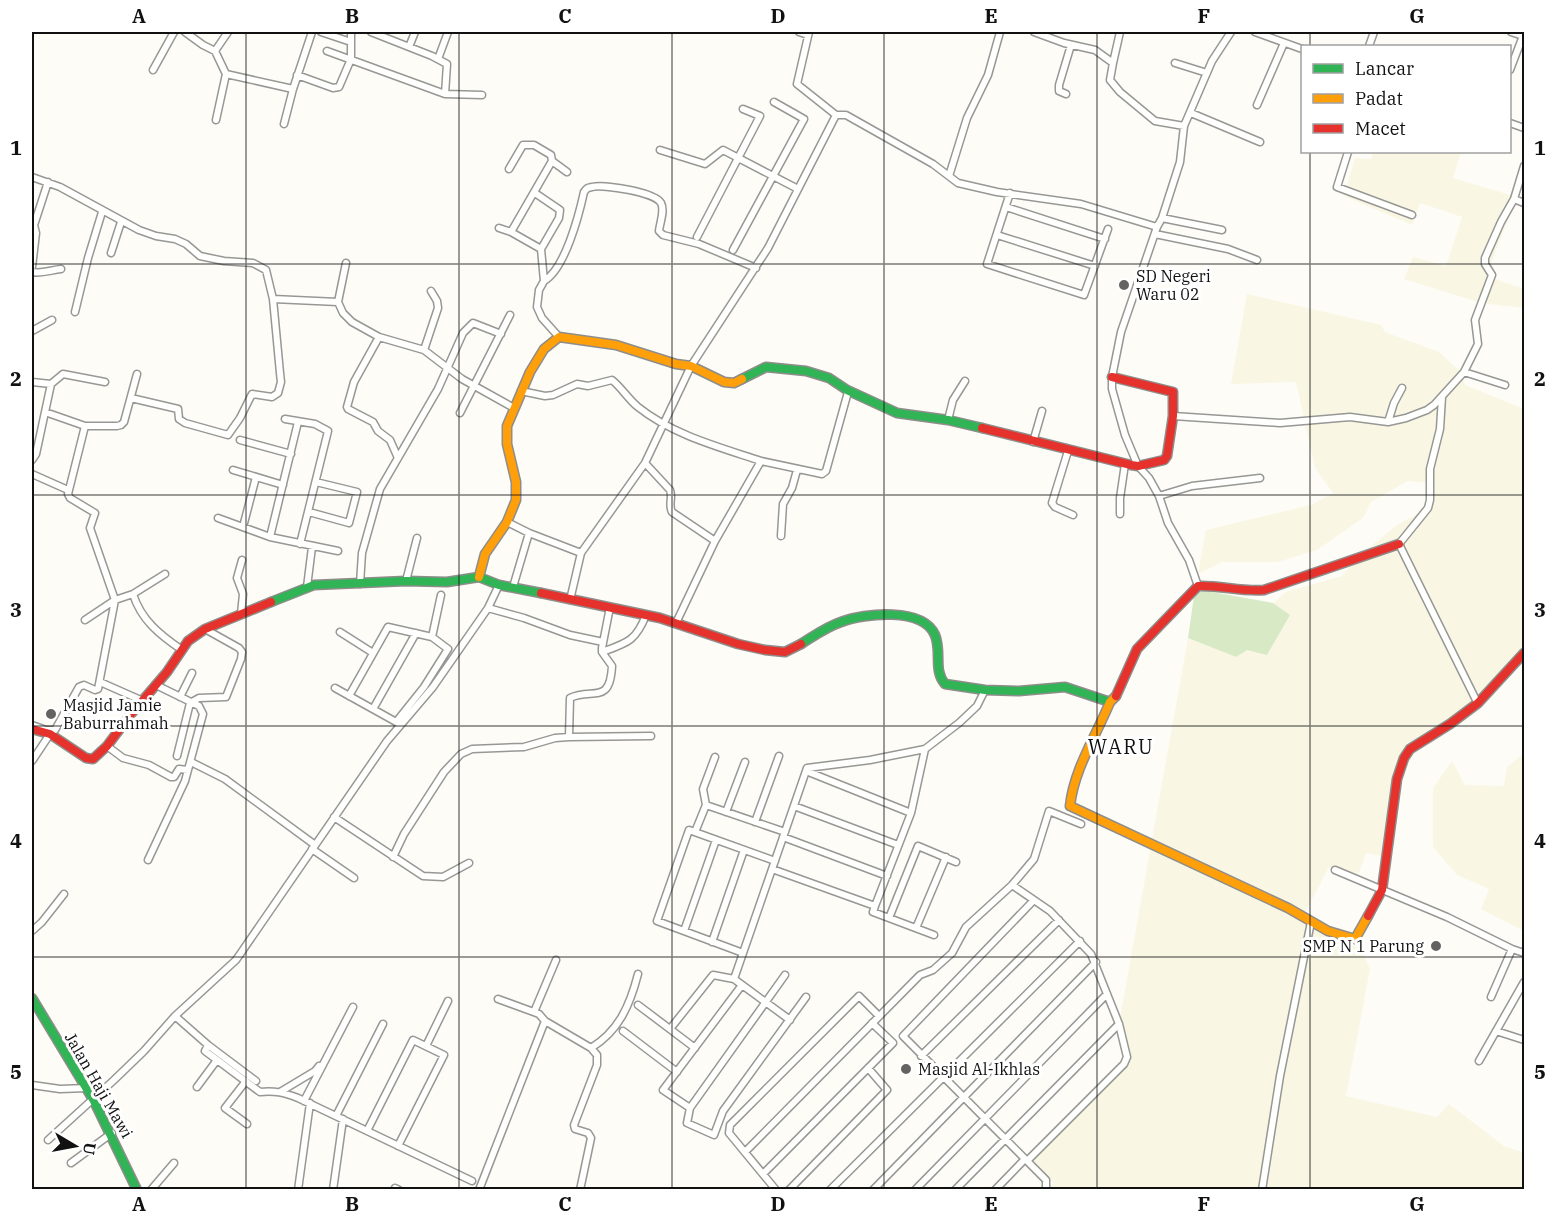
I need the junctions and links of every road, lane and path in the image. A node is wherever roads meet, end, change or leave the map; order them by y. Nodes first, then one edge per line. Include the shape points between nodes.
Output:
1 (174, 32) edge
2 (185, 32) edge
3 (228, 32) edge
4 (312, 32) edge
5 (321, 32) edge
6 (351, 32) edge
7 (371, 32) edge
8 (415, 32) edge
9 (448, 32) edge
10 (799, 32) edge
11 (1000, 32) edge
12 (1034, 32) edge
13 (1120, 32) edge
14 (1231, 32) edge
15 (1255, 32) edge
16 (1511, 32) edge
17 (809, 33) edge
18 (386, 34) edge
19 (1524, 34) edge
20 (351, 42) junction
21 (1284, 43) junction
22 (1071, 45) junction
23 (409, 47) junction
24 (1301, 49) edge
25 (215, 51) junction
26 (327, 51) dead end
27 (351, 59) junction
28 (438, 59) junction
29 (1113, 63) junction
30 (1175, 63) dead end
31 (1511, 65) edge
32 (153, 70) dead end
33 (1207, 73) junction
34 (226, 74) junction
35 (297, 75) junction
36 (293, 89) junction
37 (445, 94) junction
38 (1066, 94) dead end
39 (482, 95) dead end
40 (774, 102) dead end
41 (1257, 105) dead end
42 (743, 109) dead end
43 (1191, 113) junction
44 (836, 116) junction
45 (216, 120) dead end
46 (284, 124) dead end
47 (1184, 126) junction
48 (1260, 142) dead end
49 (660, 150) dead end
50 (1348, 153) edge
51 (739, 159) junction
52 (552, 161) junction
53 (1524, 166) edge
54 (509, 169) dead end
55 (567, 172) dead end
56 (772, 176) junction
57 (949, 176) junction
58 (32, 177) edge
59 (48, 182) junction
60 (798, 189) junction
61 (535, 193) junction
62 (1010, 194) junction
63 (1514, 199) junction
64 (1524, 203) edge
65 (1006, 207) junction
66 (102, 212) junction
67 (1412, 215) dead end
68 (1162, 218) junction
69 (121, 222) junction
70 (499, 228) dead end
71 (1108, 229) dead end
72 (1222, 230) dead end
73 (1156, 231) junction
74 (511, 232) junction
75 (996, 235) junction
76 (697, 237) dead end
77 (1105, 239) junction
78 (541, 249) junction
79 (733, 250) dead end
80 (111, 253) dead end
81 (1257, 260) dead end
82 (346, 262) dead end
83 (1095, 266) junction
84 (32, 267) edge
85 (756, 268) junction
86 (61, 269) dead end
87 (32, 272) edge
88 (544, 281) junction
89 (431, 291) dead end
90 (273, 299) junction
91 (338, 302) junction
92 (75, 312) dead end
93 (510, 315) dead end
94 (51, 320) dead end
95 (32, 331) edge
96 (501, 334) junction
97 (379, 337) junction
98 (559, 338) junction
99 (424, 350) junction
100 (691, 366) junction
101 (447, 368) junction
102 (1464, 372) junction
103 (137, 374) dead end
104 (1112, 377) junction
105 (965, 381) dead end
106 (32, 382) edge
107 (105, 382) dead end
108 (51, 384) junction
109 (1505, 385) dead end
110 (475, 386) junction
111 (1402, 388) dead end
112 (521, 391) junction
113 (848, 392) junction
114 (1442, 396) junction
115 (131, 398) junction
116 (514, 408) junction
117 (1042, 411) dead end
118 (45, 412) junction
119 (460, 413) dead end
120 (1173, 416) junction
121 (285, 419) dead end
122 (948, 420) junction
123 (298, 422) junction
124 (1388, 422) junction
125 (663, 423) junction
126 (85, 426) junction
127 (240, 440) dead end
128 (1033, 442) junction
129 (1068, 451) junction
130 (291, 454) junction
131 (398, 458) junction
132 (32, 460) edge
133 (761, 461) junction
134 (645, 463) junction
135 (1125, 464) junction
136 (1138, 466) junction
137 (233, 470) dead end
138 (797, 470) junction
139 (32, 474) edge
140 (256, 477) junction
141 (1260, 478) dead end
142 (316, 482) junction
143 (283, 485) junction
144 (68, 490) junction
145 (1159, 496) junction
146 (309, 512) junction
147 (1120, 514) dead end
148 (1073, 515) dead end
149 (218, 518) dead end
150 (507, 522) junction
151 (243, 527) junction
152 (529, 533) junction
153 (781, 536) dead end
154 (270, 537) junction
155 (417, 538) dead end
156 (715, 541) junction
157 (300, 544) junction
158 (1399, 544) junction
159 (312, 547) junction
160 (338, 551) dead end
161 (581, 553) junction
162 (242, 560) dead end
163 (165, 574) dead end
164 (479, 578) junction
165 (406, 581) junction
166 (360, 584) junction
167 (499, 585) junction
168 (1198, 586) junction
169 (308, 587) junction
170 (513, 587) junction
171 (133, 594) junction
172 (441, 595) dead end
173 (115, 600) junction
174 (570, 600) junction
175 (610, 607) junction
176 (488, 608) junction
177 (241, 614) junction
178 (646, 615) junction
179 (86, 620) dead end
180 (676, 623) junction
181 (205, 629) junction
182 (340, 632) dead end
183 (416, 633) junction
184 (432, 637) junction
185 (603, 642) junction
186 (182, 650) junction
187 (602, 652) junction
188 (373, 653) junction
189 (1524, 653) edge
190 (192, 673) dead end
191 (100, 682) junction
192 (156, 685) junction
193 (335, 688) dead end
194 (985, 690) junction
195 (349, 696) junction
196 (180, 697) junction
197 (143, 701) junction
198 (1110, 702) junction
199 (190, 703) junction
200 (1478, 704) junction
201 (373, 709) junction
202 (399, 723) junction
203 (32, 727) edge
204 (50, 734) junction
205 (569, 736) junction
206 (651, 736) dead end
207 (107, 747) junction
208 (925, 749) junction
209 (177, 756) dead end
210 (780, 756) dead end
211 (715, 757) dead end
212 (32, 761) edge
213 (191, 762) junction
214 (745, 762) dead end
215 (188, 770) junction
216 (806, 771) junction
217 (705, 805) junction
218 (794, 806) junction
219 (726, 812) junction
220 (910, 813) junction
221 (334, 817) junction
222 (755, 822) junction
223 (1081, 824) dead end
224 (695, 832) junction
225 (784, 835) junction
226 (716, 840) junction
227 (898, 845) junction
228 (314, 847) junction
229 (744, 850) junction
230 (393, 857) junction
231 (946, 857) junction
232 (148, 860) dead end
233 (775, 861) junction
234 (956, 862) dead end
235 (469, 863) dead end
236 (772, 869) junction
237 (1335, 870) dead end
238 (887, 876) junction
239 (354, 878) dead end
240 (1012, 885) junction
241 (1382, 890) junction
242 (64, 894) dead end
243 (1034, 900) junction
244 (875, 906) junction
245 (889, 918) junction
246 (1059, 920) junction
247 (1311, 922) junction
248 (916, 928) junction
249 (32, 931) edge
250 (684, 931) junction
251 (934, 935) dead end
252 (1080, 941) junction
253 (712, 942) junction
254 (1512, 949) junction
255 (743, 953) junction
256 (1524, 953) edge
257 (556, 960) dead end
258 (1096, 962) junction
259 (638, 974) dead end
260 (785, 975) dead end
261 (734, 979) junction
262 (1524, 982) edge
263 (742, 985) junction
264 (1107, 994) junction
265 (806, 997) dead end
266 (1491, 997) dead end
267 (32, 998) edge
268 (498, 999) dead end
269 (448, 1001) dead end
270 (766, 1003) junction
271 (638, 1005) dead end
272 (353, 1006) dead end
273 (534, 1012) junction
274 (175, 1016) junction
275 (879, 1016) junction
276 (790, 1020) junction
277 (545, 1021) junction
278 (872, 1023) junction
279 (382, 1024) dead end
280 (1119, 1024) junction
281 (670, 1029) junction
282 (623, 1030) dead end
283 (1496, 1031) junction
284 (1524, 1040) edge
285 (208, 1045) junction
286 (426, 1046) junction
287 (591, 1048) junction
288 (695, 1048) junction
289 (921, 1056) junction
290 (327, 1057) junction
291 (217, 1060) junction
292 (1479, 1062) dead end
293 (868, 1068) junction
294 (677, 1072) junction
295 (943, 1077) junction
296 (246, 1081) junction
297 (256, 1082) dead end
298 (32, 1085) edge
299 (197, 1087) dead end
300 (87, 1088) junction
301 (280, 1092) junction
302 (963, 1098) junction
303 (93, 1099) junction
304 (307, 1102) junction
305 (690, 1108) junction
306 (339, 1118) junction
307 (985, 1119) junction
308 (247, 1124) dead end
309 (367, 1131) junction
310 (112, 1133) junction
311 (1005, 1139) junction
312 (48, 1140) dead end
313 (398, 1146) junction
314 (745, 1152) junction
315 (1026, 1160) junction
316 (71, 1163) dead end
317 (174, 1163) dead end
318 (763, 1174) junction
319 (472, 1181) dead end
320 (137, 1190) edge
321 (151, 1190) edge
322 (298, 1190) edge
323 (333, 1190) edge
324 (479, 1190) edge
325 (580, 1190) edge
326 (776, 1190) edge
327 (789, 1190) edge
328 (830, 1190) edge
329 (873, 1190) edge
330 (915, 1190) edge
331 (955, 1190) edge
332 (995, 1190) edge
333 (1046, 1190) edge
334 (1262, 1190) edge

1 - 32 street
2 - 25 street
3 - 25 street
4 - 35 street
5 - 20 street
6 - 20 street
7 - 18 street
8 - 23 street
9 - 28 street
10 - 17 street
11 - 57 street
12 - 22 street
13 - 29 street
14 - 33 street
15 - 21 street
16 - 19 street
17 - 44 street via 797,84
18 - 23 street
19 - 31 street
20 - 27 street
21 - 24 street
21 - 41 street
22 - 29 street via 1095,50
22 - 38 street via 1059,85 1059,92
23 - 28 street
25 - 34 street
26 - 27 street
27 - 35 street via 337,88
27 - 37 street
28 - 37 street via 448,66
29 - 47 street via 1110,80 1120,92 1155,121
30 - 33 street
33 - 43 street
34 - 36 street
34 - 45 street
35 - 36 street
36 - 46 street
37 - 39 street
40 - 56 street via 804,119
42 - 51 street via 760,116
43 - 47 street
43 - 48 street
44 - 57 street via 846,115
44 - 60 street
47 - 68 street via 1180,162
49 - 51 street via 705,164 723,150
50 - 67 street via 1338,187
51 - 56 street
51 - 76 street
52 - 54 street via 550,154 526,144
52 - 55 street
52 - 61 street
53 - 63 street
56 - 60 street
56 - 79 street
57 - 62 street via 958,183
58 - 59 street
59 - 66 street
59 - 84 street via 34,225
60 - 85 street
61 - 74 street
61 - 78 street via 560,210
62 - 65 street
62 - 73 street via 1081,204
63 - 64 street
63 - 102 street via 1485,258 1491,278 1475,320 1478,344
65 - 75 street
65 - 77 street
66 - 69 street
66 - 92 street
68 - 72 street
68 - 73 street
69 - 80 street
69 - 90 street via 175,239 200,256 263,267
70 - 74 street
71 - 77 street
73 - 81 street
73 - 104 street via 1128,308
74 - 78 street
75 - 83 street
75 - 83 street via 987,264 1084,295
77 - 83 street
78 - 88 street
82 - 91 street
85 - 88 street via 699,244 663,235 659,231 663,210 657,198 596,186 584,192 565,252
85 - 100 street
86 - 87 street
88 - 98 street via 537,307
89 - 99 street via 438,308
90 - 91 street
90 - 115 street via 280,388 272,397 249,396 231,432 223,435 185,423 178,418 178,409
91 - 97 street via 352,322
93 - 96 street
94 - 95 street
96 - 101 street via 470,324
96 - 110 street
97 - 99 street
97 - 131 street via 354,382 347,407 373,422 390,440
98 - 100 street via 616,345
98 - 112 street via 548,344
99 - 101 street
100 - 113 street via 730,384 766,367 815,374
100 - 125 street
101 - 110 street
101 - 131 street
102 - 109 street
102 - 114 street
103 - 115 street
104 - 120 street via 1173,392
104 - 136 street via 1122,426
105 - 122 street via 953,400
106 - 108 street
107 - 108 street via 63,374
108 - 118 street
110 - 116 street
110 - 119 street
111 - 124 street
112 - 116 street
112 - 125 street via 545,396 577,384 588,386 612,380 633,403
113 - 122 street via 897,413
113 - 138 street via 826,471 822,474
114 - 124 street via 1427,410
114 - 158 street via 1440,429 1430,469 1430,500 1425,513
115 - 126 street via 121,425
116 - 150 street via 507,426 507,444 516,500
117 - 128 street
118 - 126 street
118 - 132 street
120 - 124 street via 1280,423 1350,417
120 - 136 street via 1166,458
121 - 123 street
122 - 128 street
123 - 130 street
123 - 142 street via 328,430
125 - 133 street via 715,447
125 - 134 street
126 - 144 street
127 - 130 street
128 - 129 street
129 - 135 street
129 - 148 street via 1052,503
130 - 143 street
131 - 166 street via 380,489 372,515 362,553
133 - 138 street
133 - 156 street
134 - 156 street via 670,490 672,512
134 - 161 street
135 - 136 street
135 - 147 street
136 - 145 street
137 - 140 street
138 - 153 street via 783,504
139 - 144 street
140 - 143 street
140 - 151 street
141 - 145 street via 1192,486
142 - 146 street
142 - 146 street via 357,492 349,523
143 - 154 street
144 - 173 street via 70,498 95,513 90,528
145 - 168 street
146 - 157 street
149 - 151 street
150 - 152 street
150 - 164 street via 485,554
151 - 154 street
152 - 161 street
152 - 170 street
154 - 157 street
155 - 165 street
156 - 180 street
157 - 159 street
158 - 168 street via 1264,590
158 - 200 street
159 - 160 street
159 - 169 street
161 - 174 street
162 - 177 street via 237,578 243,594
163 - 171 street
164 - 165 street
164 - 167 street
165 - 166 street
166 - 169 street
167 - 170 street
167 - 176 street
168 - 198 street via 1137,649
169 - 177 street
170 - 174 street
171 - 173 street
171 - 186 street via 149,624
172 - 184 street
173 - 179 street
173 - 191 street
174 - 175 street
175 - 178 street
175 - 185 street
176 - 185 street
176 - 202 street via 433,687
177 - 181 street
178 - 180 street
178 - 187 street via 633,638
180 - 194 street via 733,644 780,652 791,650 849,618 889,615 914,619 928,625 937,639 942,682
181 - 186 street
181 - 199 street via 239,648 241,659 226,697 199,698
182 - 188 street
183 - 184 street
183 - 188 street via 388,627
183 - 201 street
184 - 202 street via 448,649
185 - 187 street
186 - 192 street
187 - 205 street via 612,666 607,688 598,695 570,698
188 - 195 street
189 - 200 street
190 - 196 street
191 - 197 street
191 - 203 street via 97,690 79,687 55,730
192 - 196 street
192 - 197 street
193 - 195 street
194 - 198 street via 1065,687
194 - 208 street via 977,706
195 - 201 street
196 - 199 street
197 - 207 street
198 - 247 street via 1073,787 1070,806
199 - 209 street
199 - 213 street via 199,706 203,714
200 - 241 street via 1410,748 1404,758 1397,779
201 - 202 street
202 - 221 street
203 - 204 street
204 - 207 street via 89,759
204 - 212 street
205 - 206 street
205 - 230 street via 524,747 472,749 461,754 444,772
207 - 215 street via 123,758 149,765 171,777 178,769
208 - 216 street
208 - 220 street
210 - 222 street
211 - 217 street via 703,789
213 - 215 street
213 - 228 street via 225,779
214 - 219 street
215 - 232 street
216 - 218 street
216 - 220 street
217 - 219 street
217 - 224 street
218 - 225 street
218 - 227 street
219 - 222 street
220 - 227 street
221 - 228 street
221 - 230 street
222 - 225 street
223 - 240 street via 1049,811 1034,859
224 - 226 street
224 - 250 street via 689,830 657,921
225 - 233 street
225 - 238 street
226 - 229 street
226 - 250 street
227 - 238 street
228 - 239 street
228 - 274 street via 236,960
229 - 233 street
229 - 253 street
230 - 235 street via 423,876 434,878
231 - 234 street
231 - 245 street via 918,846
231 - 248 street
233 - 236 street
236 - 244 street
236 - 255 street
237 - 241 street
238 - 244 street
240 - 243 street
240 - 275 street via 966,927 952,953 933,970 920,975
241 - 247 street via 1355,939
241 - 254 street
242 - 249 street
243 - 246 street
243 - 289 street via 903,1036
244 - 245 street via 873,912
245 - 248 street
246 - 252 street
246 - 289 street
247 - 334 street
248 - 251 street
250 - 253 street
252 - 258 street
252 - 295 street
253 - 255 street
254 - 256 street
254 - 266 street
255 - 261 street
257 - 273 street
258 - 264 street
258 - 302 street
259 - 287 street via 632,999 621,1020 603,1041
260 - 270 street
261 - 263 street
261 - 281 street via 713,975
262 - 283 street
263 - 270 street
263 - 288 street
264 - 280 street
264 - 307 street
265 - 276 street
267 - 300 street, Jalan Haji Mawi
268 - 273 street
269 - 286 street
270 - 276 street
270 - 305 street
271 - 281 street
272 - 290 street
273 - 277 street
274 - 285 street
274 - 303 street
275 - 278 street
275 - 314 street via 859,996 730,1125 729,1133
276 - 305 street via 723,1111 714,1135 687,1123
277 - 287 street
277 - 324 street
278 - 293 street via 893,1043
278 - 314 street
279 - 306 street
280 - 311 street
280 - 315 street via 1126,1060
281 - 288 street
282 - 294 street
283 - 284 street
283 - 292 street
285 - 291 street via 205,1051
285 - 297 street
286 - 309 street via 413,1040
286 - 313 street via 444,1055
287 - 325 street via 598,1061 574,1125 591,1137
288 - 294 street
289 - 295 street
290 - 301 street via 315,1071
290 - 304 street
291 - 296 street
291 - 299 street
293 - 318 street
293 - 327 street via 887,1090
294 - 305 street via 663,1090
295 - 302 street
295 - 328 street
296 - 301 street via 260,1092
296 - 308 street via 225,1108
298 - 300 street
300 - 303 street, Jalan Haji Mawi
301 - 304 street
302 - 307 street
302 - 329 street
303 - 310 street, Jalan Haji Mawi
303 - 312 street
304 - 306 street
304 - 322 street
306 - 309 street
306 - 323 street
307 - 311 street
307 - 330 street
309 - 313 street
310 - 316 street
310 - 320 street, Jalan Haji Mawi
311 - 315 street
311 - 331 street
313 - 319 street
314 - 318 street
315 - 332 street
315 - 333 street via 1046,1180
317 - 321 street
318 - 326 street

